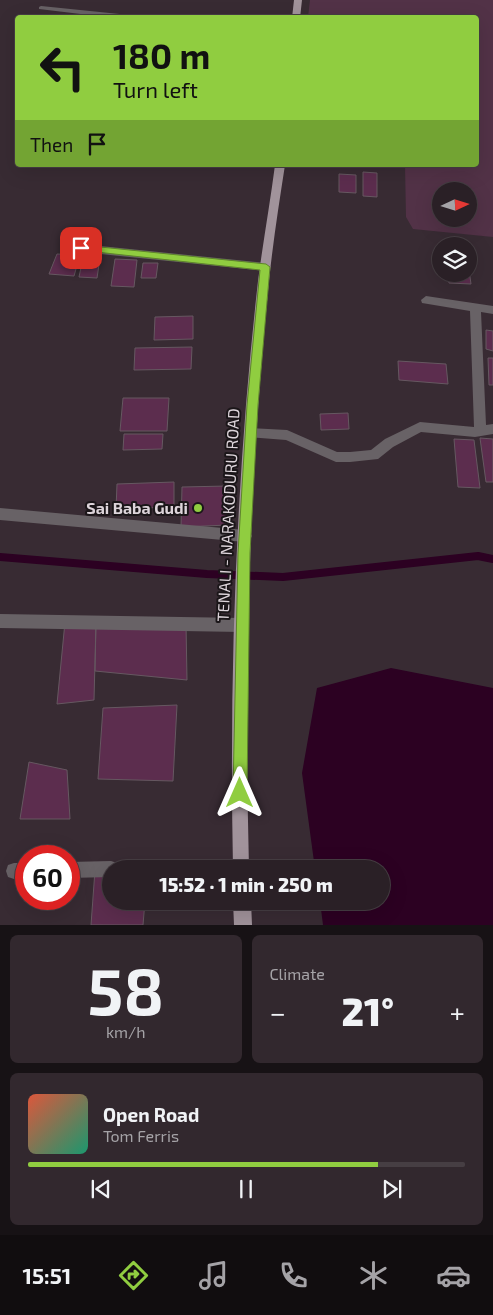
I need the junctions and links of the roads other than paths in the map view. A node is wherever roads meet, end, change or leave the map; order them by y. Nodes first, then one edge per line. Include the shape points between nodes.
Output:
1 (298, 0) edge
2 (41, 8) dead end
3 (110, 15) edge
4 (296, 15) edge
5 (280, 167) edge
6 (81, 248) dead end
7 (266, 267) junction
8 (426, 300) dead end
9 (475, 308) junction
10 (493, 310) edge
11 (487, 430) edge
12 (251, 434) junction
13 (0, 514) edge
14 (245, 536) junction
15 (0, 621) edge
16 (242, 624) junction
17 (241, 860) edge
18 (102, 869) edge
19 (80, 870) edge
20 (242, 910) edge
21 (243, 925) edge

1 - 4 main road
2 - 3 lane
5 - 7 main road, TENALI - NARAKODURU ROAD
6 - 7 street
7 - 12 main road, TENALI - NARAKODURU ROAD
8 - 9 street
9 - 10 street
9 - 11 street
11 - 12 street via 420,428 389,443 374,455 350,457 336,457 287,435
12 - 14 main road, TENALI - NARAKODURU ROAD
13 - 14 street
14 - 16 main road, TENALI - NARAKODURU ROAD
15 - 16 street
16 - 17 main road, TENALI - NARAKODURU ROAD
18 - 19 street
20 - 21 main road

